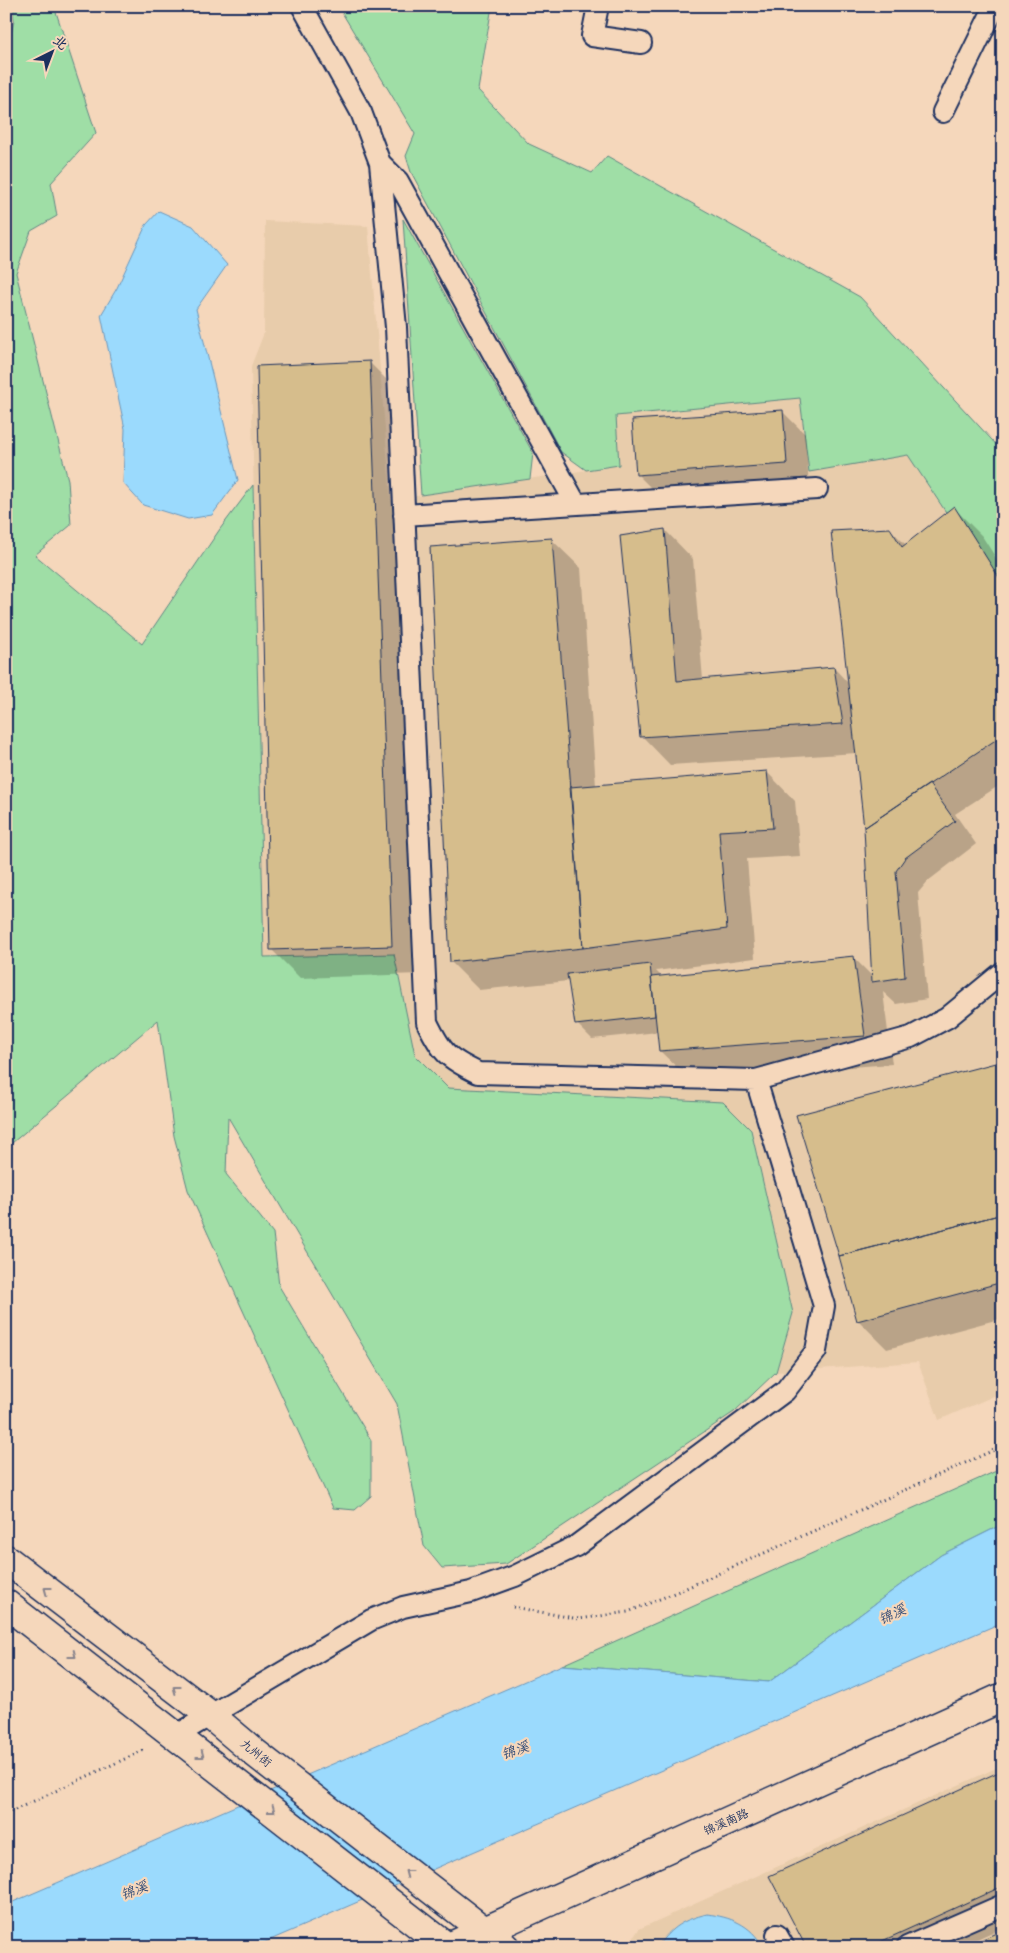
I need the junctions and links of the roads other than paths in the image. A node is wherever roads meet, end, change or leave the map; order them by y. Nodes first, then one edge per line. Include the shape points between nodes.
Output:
1 (302, 6) edge
2 (598, 6) edge
3 (995, 6) edge
4 (641, 43) dead end
5 (943, 112) dead end
6 (380, 163) junction
7 (817, 489) dead end
8 (576, 504) junction
9 (404, 515) junction
10 (1003, 972) edge
11 (756, 1080) junction
12 (6, 1560) edge
13 (6, 1604) edge
14 (1003, 1697) edge
15 (210, 1715) junction
16 (177, 1735) junction
17 (1003, 1905) edge
18 (494, 1939) edge
19 (448, 1947) edge
20 (907, 1947) edge

1 - 6 lane via 361,112
2 - 4 lane via 592,36
3 - 5 lane
6 - 8 lane via 398,181
6 - 9 lane via 396,327
7 - 8 lane
8 - 9 lane
9 - 11 lane via 427,1022 439,1047 457,1063 478,1073
10 - 11 lane via 946,1018 911,1037
11 - 15 lane via 824,1306 816,1351 785,1392 576,1546 471,1592 404,1607 371,1620
15 -> 12 main road, 九州街
13 -> 16 main road
14 - 18 main road, 锦溪南路
15 - 16 lane
18 -> 15 main road, 九州街
16 -> 19 main road
17 - 20 lane
18 - 19 main road, 锦溪南路

